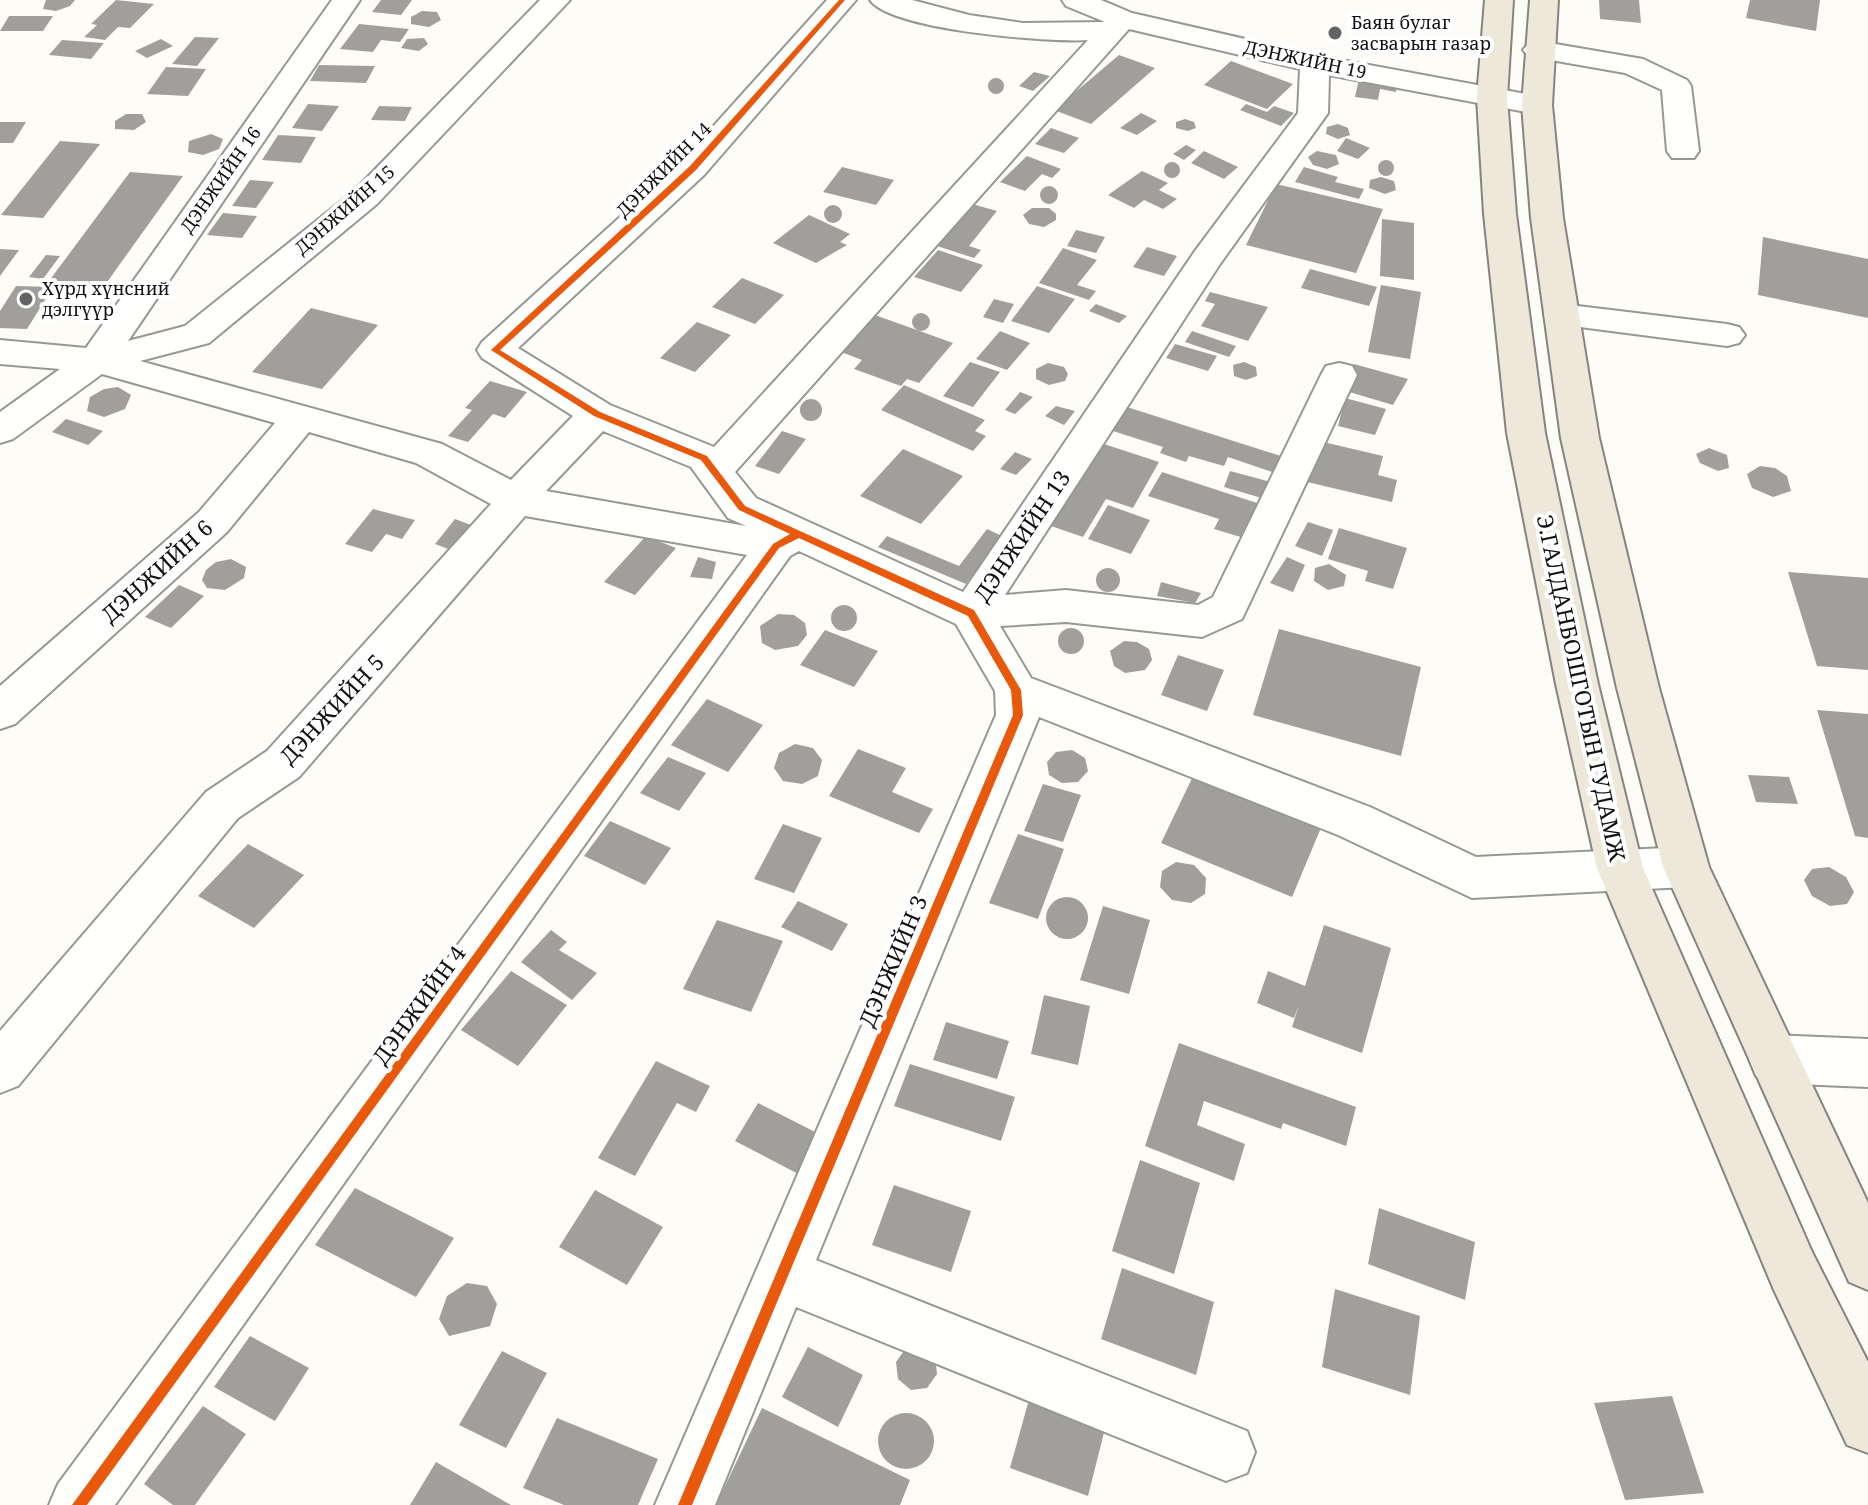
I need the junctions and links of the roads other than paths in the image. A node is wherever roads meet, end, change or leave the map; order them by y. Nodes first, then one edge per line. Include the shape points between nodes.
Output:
1 (346, 0) edge
2 (556, 0) edge
3 (842, 0) edge
4 (884, 0) edge
5 (1076, 0) edge
6 (1499, 0) edge
7 (1544, 0) edge
8 (1117, 24) junction
9 (1538, 50) junction
10 (1315, 64) junction
11 (1492, 98) junction
12 (1537, 105) junction
13 (1683, 151) dead end
14 (1561, 315) junction
15 (1727, 335) dead end
16 (0, 352) edge
17 (96, 361) junction
18 (1339, 375) dead end
19 (597, 414) junction
20 (301, 417) junction
21 (0, 430) edge
22 (715, 470) junction
23 (516, 500) junction
24 (786, 541) junction
25 (971, 613) junction
26 (1016, 690) junction
27 (0, 712) edge
28 (1686, 867) junction
29 (1620, 868) junction
30 (1774, 1059) junction
31 (1868, 1063) edge
32 (0, 1069) edge
33 (1868, 1263) edge
34 (782, 1274) junction
35 (1868, 1424) edge
36 (1226, 1452) dead end
37 (79, 1505) edge
38 (685, 1505) edge

1 - 17 street, ДЭНЖИЙН 16
2 - 17 street, ДЭНЖИЙН 15 via 366,197 197,335
3 - 19 street, ДЭНЖИЙН 14 via 693,168 495,350
4 - 8 street via 945,21 1004,32 1074,34
5 - 8 street, ДЭНЖИЙН 19
6 - 11 main road, Э.ГАЛДАНБОШГОТЫН ГУДАМЖ
7 - 9 main road
8 - 10 street, ДЭНЖИЙН 19
8 - 22 street
9 - 12 main road
9 - 13 street via 1633,65 1676,86
10 - 11 street, ДЭНЖИЙН 19
10 - 25 street, ДЭНЖИЙН 13 via 1313,113 1207,258
11 - 12 street, ДЭНЖИЙН 19
11 - 29 main road, Э.ГАЛДАНБОШГОТЫН ГУДАМЖ via 1526,433
12 - 14 main road
14 - 15 street
14 - 28 main road via 1580,438
16 - 17 street
17 - 20 street
17 - 21 street
18 - 25 street, ДЭНЖИЙН 13 via 1228,608 1202,621 1066,606
19 - 22 street via 692,452
19 - 23 street, ДЭНЖИЙН 5
20 - 23 street via 429,453
20 - 27 street, ДЭНЖИЙН 6 via 213,522
22 - 24 street via 742,508
23 - 24 street
23 - 32 street, ДЭНЖИЙН 5 via 283,764 222,805
24 - 25 street
24 - 37 street, ДЭНЖИЙН 4
25 - 26 street
26 - 29 street via 1354,821 1472,878
26 - 34 street, ДЭНЖИЙН 3 via 1018,715
28 - 29 street
28 - 30 main road
29 - 35 main road, Э.ГАЛДАНБОШГОТЫН ГУДАМЖ via 1793,1271
30 - 31 street
30 - 33 main road
34 - 36 street
34 - 38 street, ДЭНЖИЙН 3

